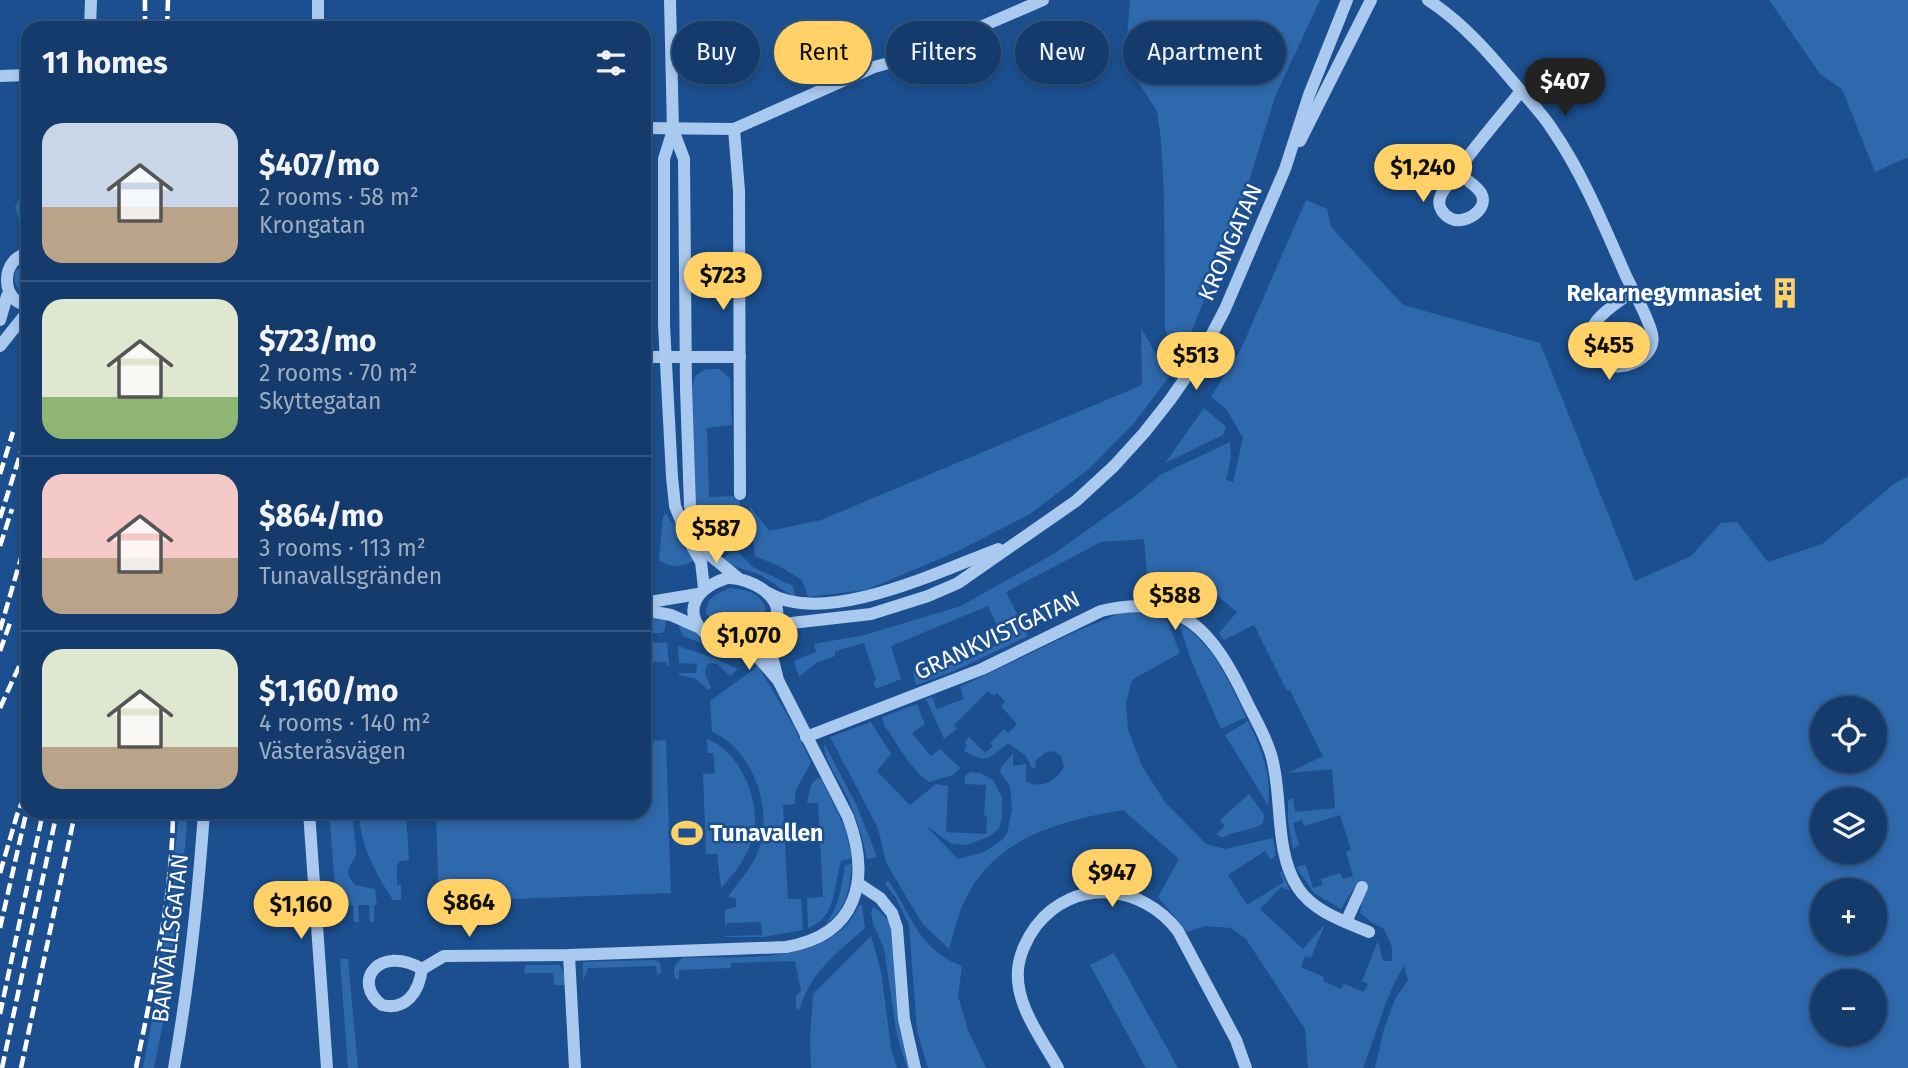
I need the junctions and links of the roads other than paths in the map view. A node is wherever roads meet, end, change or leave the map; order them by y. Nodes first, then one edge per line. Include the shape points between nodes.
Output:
1 (91, 0) edge
2 (318, 0) edge
3 (670, 0) edge
4 (1043, 0) edge
5 (1347, 0) edge
6 (1371, 0) edge
7 (1428, 0) edge
8 (1013, 6) edge
9 (90, 21) edge
10 (318, 21) edge
11 (21, 75) edge
12 (0, 76) edge
13 (1521, 91) junction
14 (651, 128) edge
15 (673, 130) junction
16 (734, 130) junction
17 (1285, 169) junction
18 (1457, 172) dead end
19 (19, 255) edge
20 (1, 282) edge
21 (1633, 291) junction
22 (7, 296) junction
23 (21, 304) edge
24 (0, 320) edge
25 (21, 320) edge
26 (0, 346) edge
27 (651, 357) edge
28 (740, 357) junction
29 (666, 358) junction
30 (685, 358) junction
31 (740, 494) dead end
32 (1015, 542) junction
33 (738, 578) junction
34 (701, 591) junction
35 (768, 593) junction
36 (651, 602) edge
37 (651, 611) edge
38 (698, 627) junction
39 (770, 629) junction
40 (745, 642) junction
41 (778, 680) junction
42 (806, 737) junction
43 (204, 819) edge
44 (309, 819) edge
45 (859, 884) junction
46 (1362, 887) dead end
47 (1346, 922) junction
48 (1369, 932) dead end
49 (569, 955) junction
50 (422, 969) junction
51 (173, 1068) edge
52 (327, 1068) edge
53 (575, 1068) edge
54 (915, 1068) edge
55 (1058, 1068) edge
56 (1246, 1068) edge

1 - 9 street
2 - 10 street
3 - 15 street
4 - 8 street
5 - 17 street, KRONGATAN
6 - 17 street, KRONGATAN
7 - 13 street via 1480,43
8 - 16 street via 911,57 874,67
11 - 12 street
13 - 18 street
13 - 21 street via 1569,155
14 - 15 street
15 - 16 street
15 - 29 street via 664,159
15 - 30 street via 684,159
16 - 28 street
17 - 32 street, KRONGATAN via 1225,309 1170,400 1076,501
19 - 20 street via 3,270
20 - 22 street
21 - 21 street via 1597,320 1589,336 1595,355 1616,367 1647,353 1652,343
22 - 23 street
22 - 24 street
25 - 26 street
27 - 29 street
28 - 30 street
28 - 31 street
29 - 30 street
29 - 34 street via 676,506 701,562
30 - 33 street via 690,506 711,556
32 - 35 street, KRONGATAN via 894,589 861,597 800,604
32 - 39 street, KRONGATAN via 958,583 898,606
33 - 34 street via 715,582
33 - 35 street
34 - 36 street
34 - 38 street via 693,609
35 - 39 street via 776,614
37 - 38 street
38 - 40 street via 721,641
39 - 40 street
39 - 41 street
40 - 41 street
41 - 42 street
42 - 45 street via 848,817
42 - 47 street, GRANKVISTGATAN via 982,669 1101,611 1119,606 1162,608 1195,624 1223,655 1272,757 1285,856 1298,888 1312,903
43 - 51 street, BANVALLSGATAN via 188,982
44 - 52 street
45 - 49 street via 846,916 818,939 802,945
45 - 54 street via 880,898 897,928 904,1019
46 - 47 street
47 - 48 street, GRANKVISTGATAN
49 - 50 street via 444,956
49 - 53 street
50 - 50 street via 410,999 400,1006 382,1005 371,993 371,975 384,961 397,959
55 - 56 street via 1022,1001 1018,969 1022,953 1034,929 1055,907 1105,890 1139,899 1168,918 1236,1040

